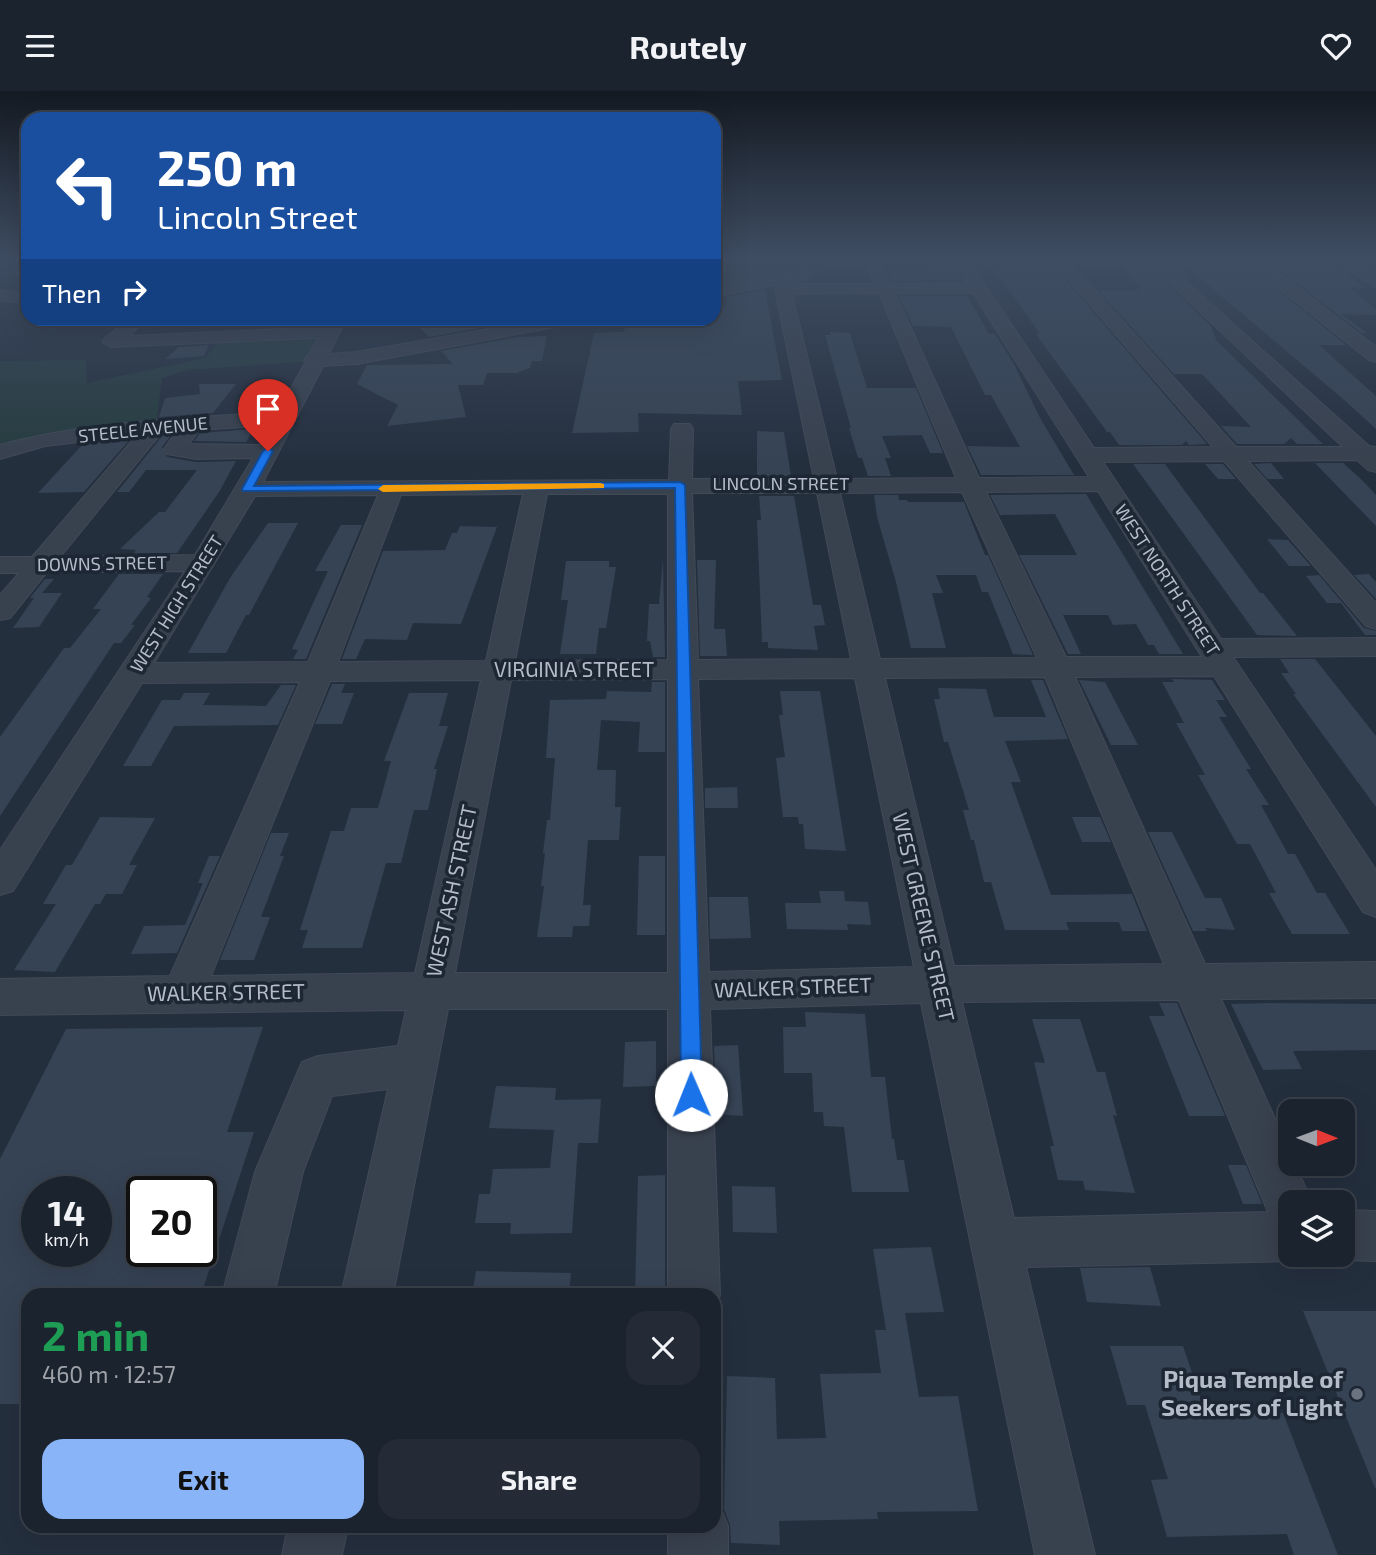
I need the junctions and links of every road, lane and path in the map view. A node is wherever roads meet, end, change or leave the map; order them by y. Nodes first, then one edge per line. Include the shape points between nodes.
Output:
1 (129, 326) edge
2 (232, 326) edge
3 (323, 326) edge
4 (333, 326) edge
5 (531, 326) edge
6 (791, 326) edge
7 (903, 326) edge
8 (1003, 326) edge
9 (1118, 326) edge
10 (1227, 326) edge
11 (1338, 326) edge
12 (222, 338) junction
13 (1376, 356) edge
14 (313, 362) junction
15 (286, 418) junction
16 (192, 424) junction
17 (156, 426) junction
18 (682, 429) dead end
19 (268, 451) junction
20 (1, 452) edge
21 (1229, 454) junction
22 (1087, 455) junction
23 (1372, 457) edge
24 (826, 483) junction
25 (970, 484) junction
26 (1105, 484) junction
27 (680, 485) junction
28 (537, 487) junction
29 (247, 489) junction
30 (392, 489) junction
31 (203, 563) junction
32 (0, 565) edge
33 (40, 565) junction
34 (0, 611) edge
35 (1376, 620) edge
36 (1376, 647) edge
37 (1218, 657) junction
38 (1056, 668) junction
39 (868, 669) junction
40 (320, 670) junction
41 (683, 670) junction
42 (499, 671) junction
43 (133, 673) junction
44 (0, 880) edge
45 (1376, 901) edge
46 (1376, 980) edge
47 (1192, 982) junction
48 (938, 984) junction
49 (431, 991) junction
50 (690, 991) junction
51 (183, 993) junction
52 (0, 997) edge
53 (415, 1065) junction
54 (1283, 1190) edge
55 (1278, 1235) edge
56 (1355, 1235) edge
57 (1376, 1236) edge
58 (996, 1243) junction
59 (250, 1288) edge
60 (368, 1288) edge
61 (694, 1288) edge
62 (698, 1533) edge
63 (698, 1555) edge
64 (1065, 1555) edge

1 - 12 street via 111,342
2 - 12 street
3 - 12 street
4 - 14 street, WEST HIGH STREET
5 - 14 street
6 - 24 street, WEST GREENE STREET
7 - 25 street
8 - 22 street, WEST NORTH STREET
9 - 21 street
10 - 23 street
11 - 13 street
14 - 15 street, WEST HIGH STREET
15 - 16 street, STEELE AVENUE
15 - 19 street, WEST HIGH STREET
16 - 17 street, STEELE AVENUE
16 - 19 street via 175,449
17 - 20 street, STEELE AVENUE via 44,440
17 - 33 street
18 - 27 street
19 - 29 street, WEST HIGH STREET
21 - 22 street
21 - 23 street
21 - 35 street
22 - 26 street, WEST NORTH STREET
24 - 25 street, LINCOLN STREET
24 - 27 street, LINCOLN STREET
24 - 39 street, WEST GREENE STREET
25 - 26 street, LINCOLN STREET
25 - 38 street
26 - 37 street, WEST NORTH STREET
27 - 28 street, LINCOLN STREET
27 - 41 street
28 - 30 street, LINCOLN STREET
28 - 42 street, WEST ASH STREET
29 - 30 street, LINCOLN STREET
29 - 31 street, WEST HIGH STREET
30 - 40 street
31 - 33 street, DOWNS STREET
31 - 43 street, WEST HIGH STREET
32 - 33 street, DOWNS STREET
33 - 34 street
36 - 37 street, VIRGINIA STREET
37 - 38 street, VIRGINIA STREET
37 - 45 street, WEST NORTH STREET
38 - 39 street, VIRGINIA STREET
38 - 47 street
39 - 41 street, VIRGINIA STREET
39 - 48 street, WEST GREENE STREET
40 - 42 street, VIRGINIA STREET
40 - 43 street, VIRGINIA STREET
40 - 51 street
41 - 42 street, VIRGINIA STREET
41 - 50 street
42 - 49 street, WEST ASH STREET
43 - 44 street, WEST HIGH STREET
46 - 47 street, WALKER STREET
47 - 48 street, WALKER STREET
47 - 54 street
48 - 50 street, WALKER STREET
48 - 58 street, WEST GREENE STREET
49 - 50 street, WALKER STREET
49 - 51 street, WALKER STREET
49 - 53 street, WEST ASH STREET
50 - 61 street
51 - 52 street, WALKER STREET
53 - 59 street via 318,1077 279,1172
53 - 60 street, WEST ASH STREET
55 - 58 street
56 - 57 street
58 - 64 street, WEST GREENE STREET
62 - 63 street

